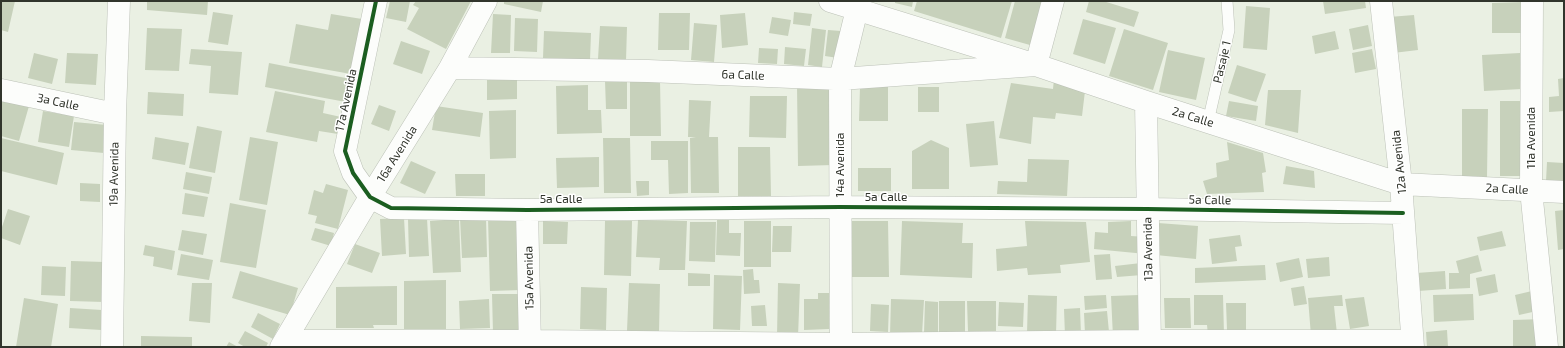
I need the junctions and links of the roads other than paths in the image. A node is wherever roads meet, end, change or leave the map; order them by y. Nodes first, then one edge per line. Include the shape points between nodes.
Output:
1 (120, 1) edge
2 (376, 1) edge
3 (486, 1) edge
4 (830, 1) edge
5 (1053, 1) edge
6 (1227, 1) edge
7 (1381, 1) edge
8 (1532, 1) edge
9 (857, 9) junction
10 (1036, 65) junction
11 (450, 68) junction
12 (840, 79) junction
13 (1, 90) edge
14 (1146, 102) junction
15 (115, 114) junction
16 (1208, 122) junction
17 (1401, 184) junction
18 (1531, 190) junction
19 (1564, 192) edge
20 (370, 197) junction
21 (840, 207) junction
22 (1147, 209) junction
23 (528, 210) junction
24 (1403, 213) junction
25 (283, 344) edge
26 (530, 344) edge
27 (1150, 344) edge
28 (1413, 344) edge
29 (841, 345) edge
30 (112, 347) edge
31 (1547, 347) edge

1 - 15 street, 19a Avenida
2 - 20 street, 17a Avenida via 345,151 353,172
3 - 11 street, 16a Avenida
4 - 9 street, 2a Calle
5 - 10 street
6 - 16 lane, Pasaje 1 via 1229,30
7 - 17 street, 12a Avenida
8 - 18 street, 11a Avenida
9 - 10 street, 2a Calle
9 - 12 street, 14a Avenida
10 - 12 street, 6a Calle
10 - 14 street, 2a Calle
11 - 12 street, 6a Calle via 648,71
11 - 20 street, 16a Avenida
12 - 21 street, 14a Avenida
13 - 15 street, 3a Calle
14 - 16 street, 2a Calle
14 - 22 street, 13a Avenida
15 - 30 street, 19a Avenida
16 - 17 street, 2a Calle
17 - 18 street, 2a Calle
17 - 24 street, 12a Avenida
18 - 19 street, 2a Calle
18 - 31 street, 11a Avenida
20 - 23 street, 5a Calle via 392,208
20 - 25 street, 16a Avenida
21 - 22 street, 5a Calle
21 - 23 street, 5a Calle
21 - 29 street, 14a Avenida
22 - 24 street, 5a Calle
22 - 27 street, 13a Avenida
23 - 26 street, 15a Avenida
24 - 28 street, 12a Avenida
25 - 26 street
26 - 29 street
27 - 28 street
27 - 29 street

